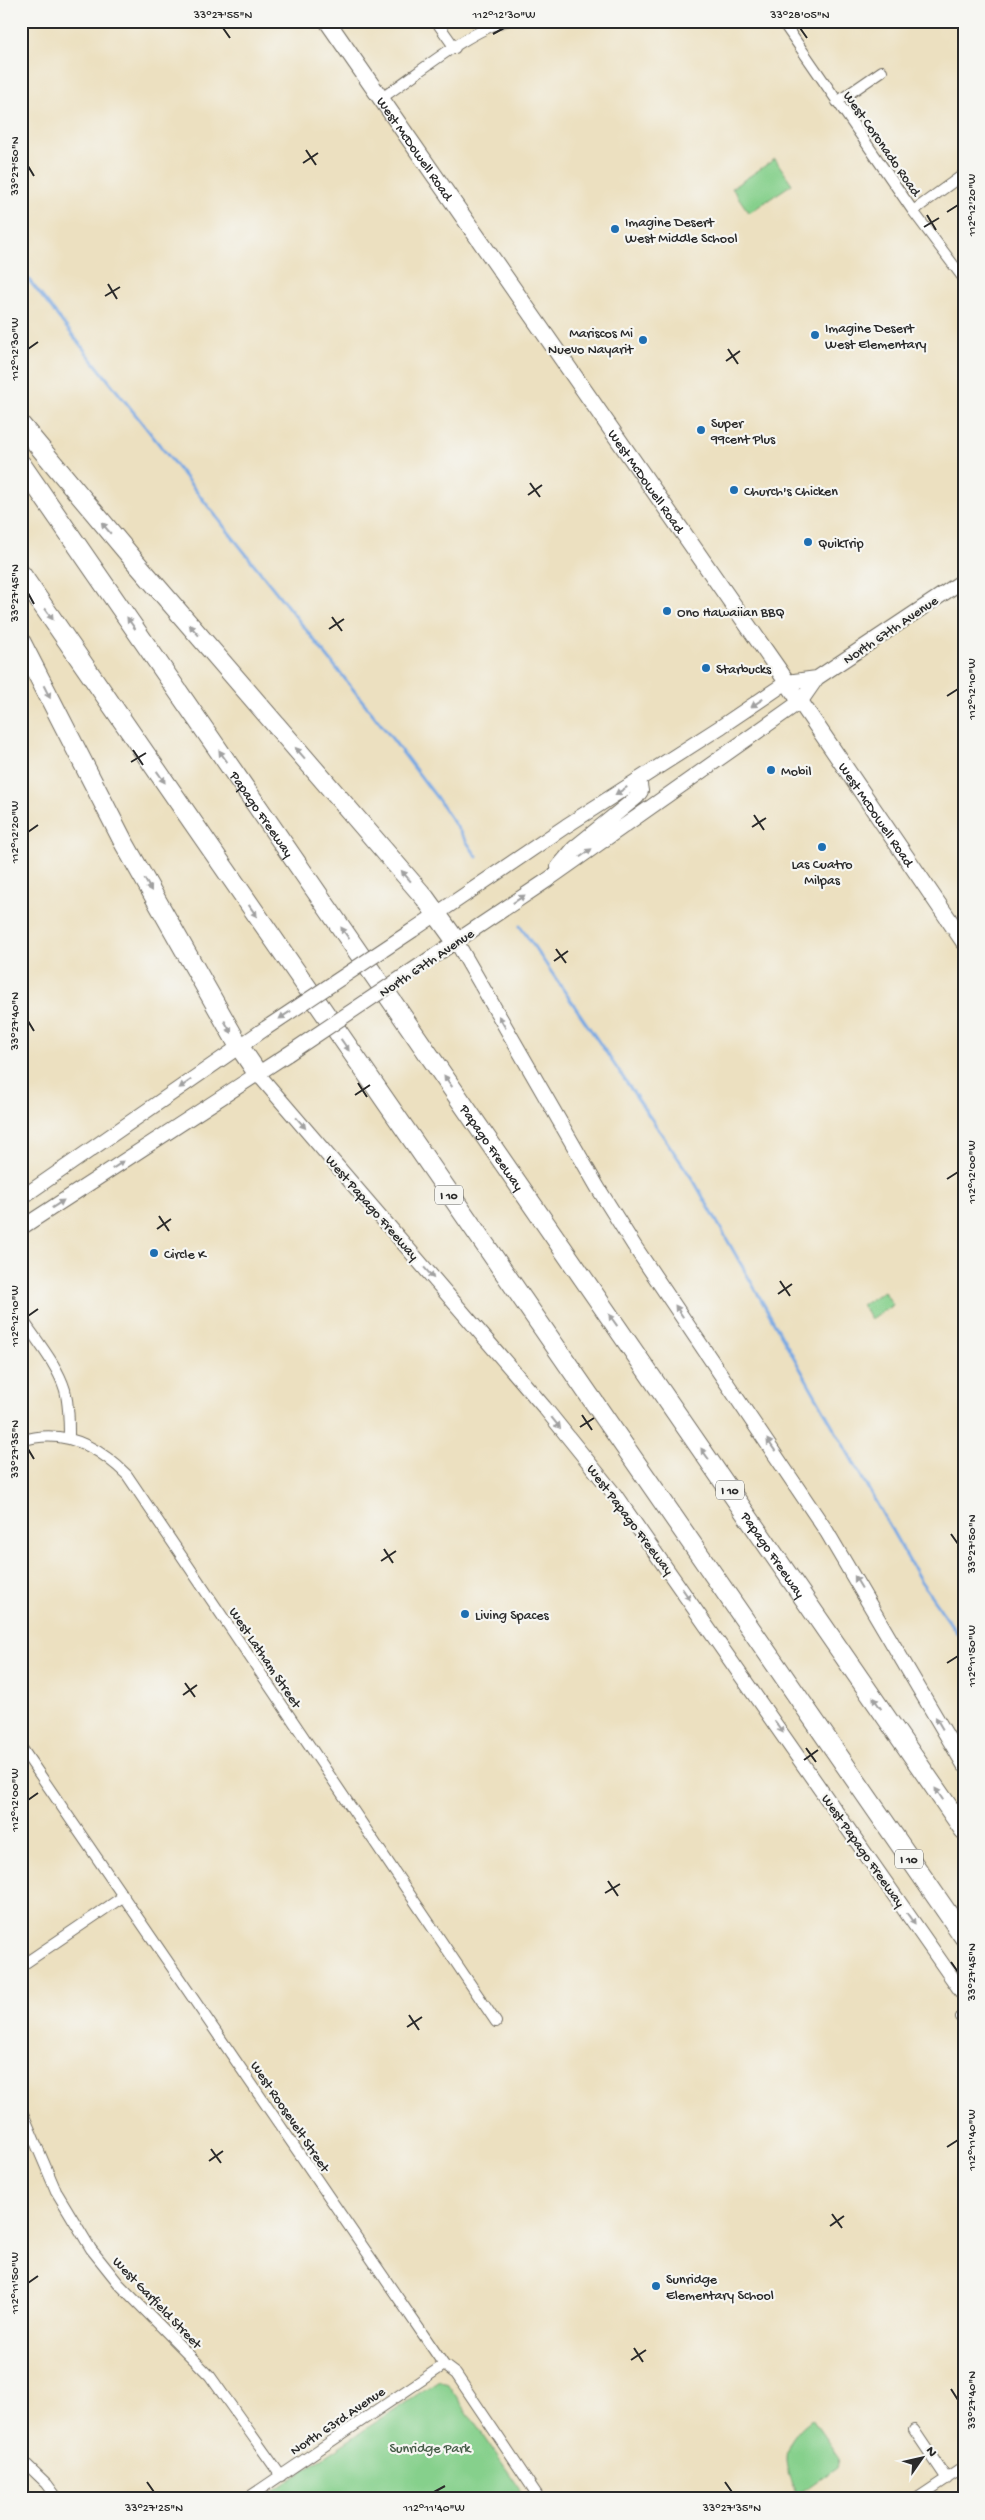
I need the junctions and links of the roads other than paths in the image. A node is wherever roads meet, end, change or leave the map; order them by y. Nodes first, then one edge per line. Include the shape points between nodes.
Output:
1 (327, 21) edge
2 (436, 21) edge
3 (507, 21) edge
4 (782, 21) edge
5 (455, 48) junction
6 (882, 71) dead end
7 (380, 99) junction
8 (837, 102) junction
9 (964, 174) edge
10 (913, 211) junction
11 (964, 279) edge
12 (21, 425) edge
13 (21, 464) edge
14 (21, 574) edge
15 (964, 580) edge
16 (21, 642) edge
17 (817, 678) junction
18 (787, 682) junction
19 (801, 701) junction
20 (639, 779) junction
21 (546, 881) junction
22 (437, 914) junction
23 (964, 942) edge
24 (461, 950) junction
25 (239, 1046) junction
26 (258, 1074) junction
27 (21, 1198) edge
28 (38, 1216) junction
29 (21, 1228) edge
30 (21, 1232) edge
31 (21, 1316) edge
32 (69, 1437) junction
33 (21, 1441) edge
34 (21, 1747) edge
35 (964, 1765) edge
36 (964, 1830) edge
37 (124, 1896) junction
38 (939, 1903) junction
39 (964, 1937) edge
40 (964, 1944) edge
41 (21, 1966) edge
42 (964, 1995) edge
43 (496, 2022) dead end
44 (21, 2109) edge
45 (444, 2364) junction
46 (914, 2430) dead end
47 (21, 2459) edge
48 (964, 2467) edge
49 (281, 2476) junction
50 (947, 2479) junction
51 (58, 2499) edge
52 (246, 2499) edge
53 (540, 2499) edge
54 (916, 2499) edge

1 - 7 main road, West McDowell Road
2 - 5 street
3 - 5 street via 486,29
4 - 8 street, West Coronado Road
5 - 7 street
6 - 8 street
7 - 18 main road, West McDowell Road
8 - 10 street, West Coronado Road
9 - 10 street
10 - 11 street, West Coronado Road
22 -> 12 highway
36 -> 13 highway, Papago Freeway / I 10
14 -> 38 highway, I 10
15 - 17 main road, North 67th Avenue
16 -> 25 highway via 124,843
17 - 18 main road, North 67th Avenue
17 - 19 main road, North 67th Avenue
18 - 19 main road, West McDowell Road
18 -> 20 main road, North 67th Avenue
21 -> 19 main road, North 67th Avenue
19 - 23 main road, West McDowell Road
20 - 21 main road via 641,791 637,797 574,848
20 -> 22 main road, North 67th Avenue
24 -> 21 main road, North 67th Avenue via 492,917
22 - 24 highway
22 -> 25 main road, North 67th Avenue, bridge
24 - 26 main road, North 67th Avenue, bridge via 431,958
35 -> 24 main road via 828,1532 598,1188
25 - 26 highway
25 -> 27 main road, North 67th Avenue
28 -> 26 main road, North 67th Avenue
26 -> 42 main road, West Papago Freeway via 538,1400 615,1495
28 - 29 main road, North 67th Avenue
28 - 30 street
31 - 32 street via 60,1378 68,1408
32 - 33 street via 36,1437
32 - 43 street, West Latham Street via 104,1454 127,1475
34 - 37 street, West Roosevelt Street
37 - 41 street
37 - 45 street, West Roosevelt Street
38 - 39 highway, I 10
38 - 40 highway
44 - 49 street, West Garfield Street via 56,2191 91,2249 119,2284 210,2376
45 - 49 street, North 63rd Avenue
45 - 53 street, West Roosevelt Street via 456,2374
46 - 50 street
47 - 51 street
48 - 50 street
49 - 52 street, North 63rd Avenue
50 - 54 street

